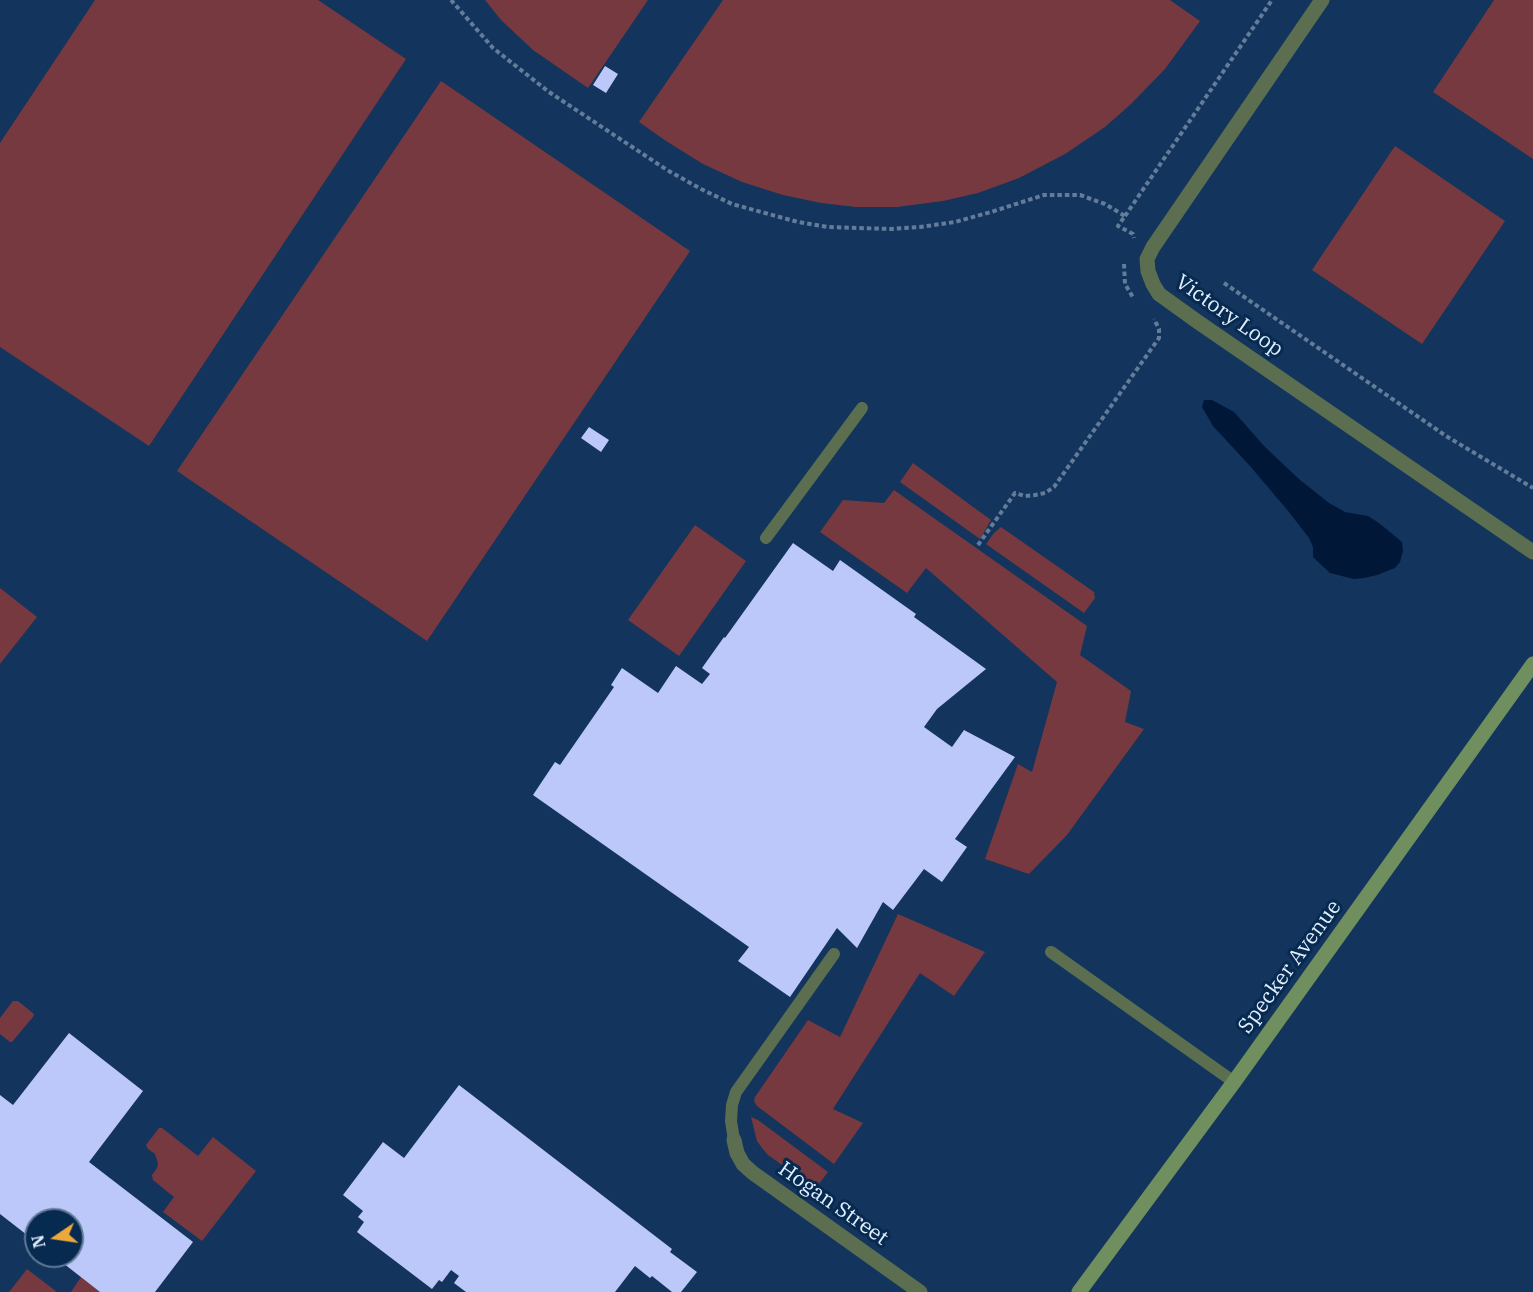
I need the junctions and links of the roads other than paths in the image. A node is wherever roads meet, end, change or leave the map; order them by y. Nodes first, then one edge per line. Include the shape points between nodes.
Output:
1 (1322, 0) edge
2 (862, 408) dead end
3 (766, 538) dead end
4 (1533, 552) edge
5 (1533, 664) edge
6 (1051, 952) dead end
7 (834, 954) dead end
8 (1234, 1082) junction
9 (734, 1140) joint
10 (920, 1292) edge
11 (1079, 1292) edge

1 - 4 street, Victory Loop via 1153,247 1147,259 1152,284 1159,294 1198,322
2 - 3 lane
5 - 8 street, Specker Avenue
6 - 8 lane
7 - 9 lane via 736,1092 731,1121
8 - 11 street, Specker Avenue
9 - 10 street, Hogan Street via 743,1164 753,1173

